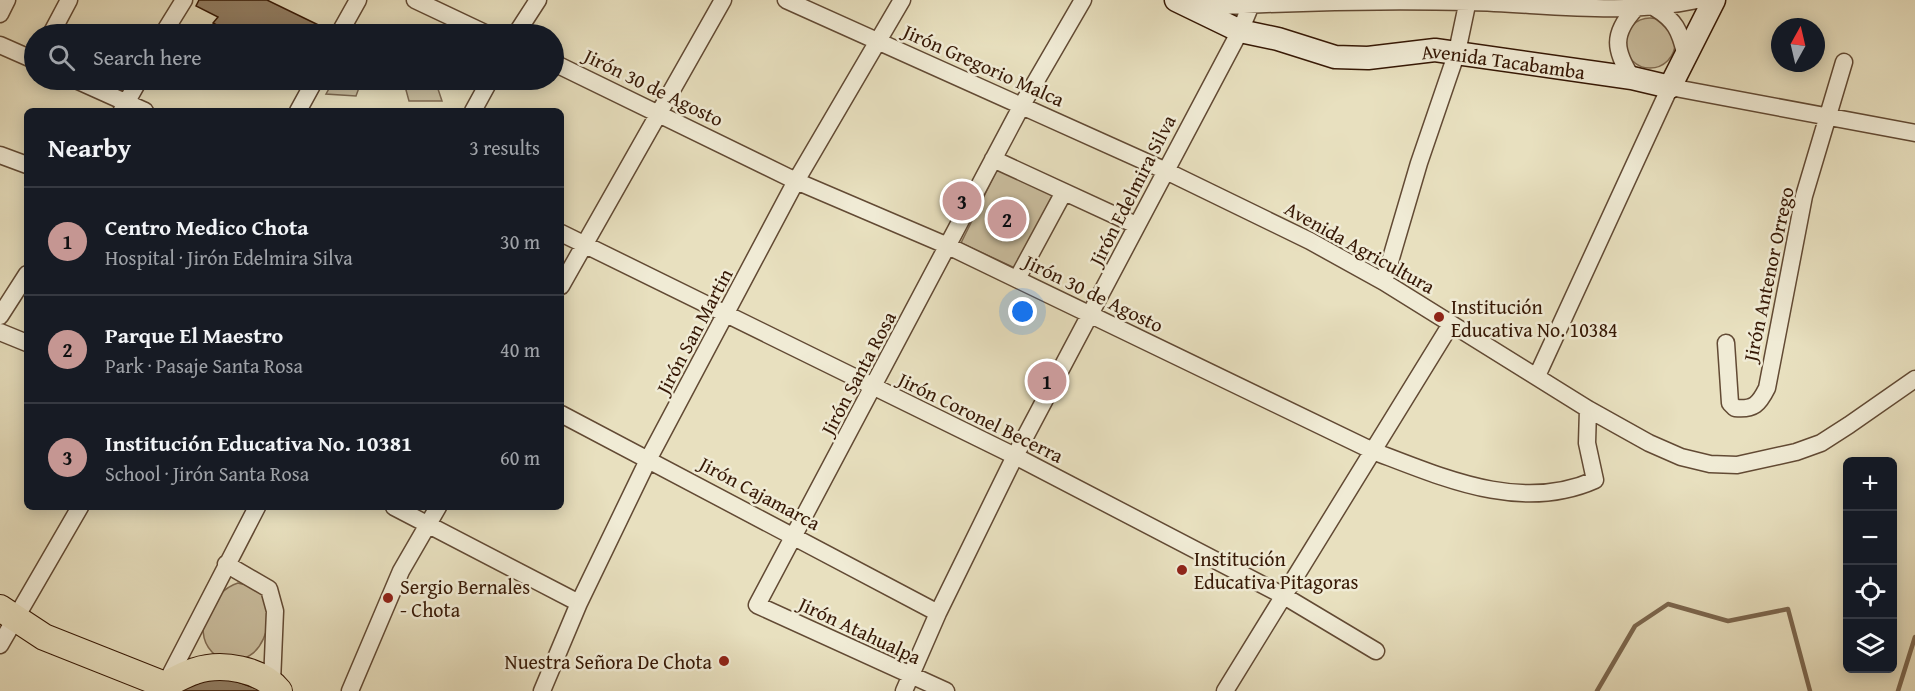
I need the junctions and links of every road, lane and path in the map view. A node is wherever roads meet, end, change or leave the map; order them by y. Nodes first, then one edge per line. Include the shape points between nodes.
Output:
1 (7, 0) edge
2 (69, 0) edge
3 (184, 0) edge
4 (358, 0) edge
5 (415, 0) edge
6 (537, 0) edge
7 (723, 0) edge
8 (786, 0) edge
9 (902, 0) edge
10 (1083, 0) edge
11 (1697, 0) edge
12 (1714, 0) edge
13 (1468, 1) edge
14 (1252, 2) edge
15 (1184, 4) edge
16 (1655, 8) junction
17 (1635, 9) junction
18 (0, 14) edge
19 (56, 24) edge
20 (169, 24) edge
21 (345, 24) edge
22 (466, 24) edge
23 (522, 24) edge
24 (1240, 31) junction
25 (878, 40) junction
26 (0, 45) edge
27 (1457, 52) junction
28 (1685, 53) junction
29 (24, 56) edge
30 (1844, 62) dead end
31 (564, 68) edge
32 (1632, 78) junction
33 (1670, 87) junction
34 (94, 90) edge
35 (133, 90) edge
36 (310, 90) edge
37 (485, 90) edge
38 (1022, 105) junction
39 (124, 107) edge
40 (300, 108) edge
41 (475, 108) edge
42 (658, 112) junction
43 (1827, 116) junction
44 (1915, 133) edge
45 (0, 155) edge
46 (993, 159) junction
47 (24, 164) edge
48 (1164, 170) junction
49 (796, 181) junction
50 (1064, 192) junction
51 (1136, 225) junction
52 (564, 234) edge
53 (584, 243) junction
54 (948, 246) junction
55 (24, 279) edge
56 (1017, 279) junction
57 (564, 280) edge
58 (1384, 282) junction
59 (1091, 315) junction
60 (0, 316) edge
61 (726, 316) junction
62 (1451, 324) junction
63 (0, 332) edge
64 (24, 342) edge
65 (1726, 343) dead end
66 (1537, 376) junction
67 (1915, 379) edge
68 (874, 388) junction
69 (1588, 409) junction
70 (564, 416) edge
71 (1373, 450) junction
72 (1015, 456) junction
73 (649, 458) junction
74 (78, 510) edge
75 (255, 510) edge
76 (400, 510) edge
77 (436, 510) edge
78 (428, 525) junction
79 (795, 536) junction
80 (226, 564) junction
81 (1284, 596) junction
82 (579, 603) junction
83 (757, 605) joint
84 (8, 613) edge
85 (938, 613) junction
86 (0, 645) edge
87 (1376, 651) dead end
88 (908, 684) edge
89 (275, 686) edge
90 (163, 688) edge
91 (350, 691) edge
92 (542, 691) edge
93 (946, 691) edge
94 (1225, 691) edge

1 - 18 street
2 - 19 street
3 - 20 street
4 - 21 street
5 - 22 street
6 - 23 street
7 - 42 street
8 - 25 street, Jirón Gregorio Malca
9 - 25 street, Jirón San Martin
10 - 38 street, Jirón Santa Rosa
11 - 16 street
12 - 28 street
13 - 14 street
13 - 17 street
13 - 27 street
14 - 15 street
14 - 24 street, Jirón Edelmira Silva
15 - 24 street, Avenida Tacabamba
16 - 17 street
16 - 28 street via 1671,17
17 - 32 street via 1622,24 1617,44 1620,60
24 - 27 street, Avenida Tacabamba via 1335,57
24 - 48 street, Jirón Edelmira Silva
25 - 38 street, Jirón Gregorio Malca
25 - 49 street, Jirón San Martin
26 - 29 street
27 - 32 street, Avenida Tacabamba
27 - 58 street
28 - 33 street
30 - 43 street, Jirón Antenor Orrego
31 - 42 street, Jirón 30 de Agosto
32 - 33 street, Avenida Tacabamba
33 - 43 street
33 - 66 street
34 - 39 street
35 - 39 street
36 - 40 street
37 - 41 street
38 - 46 street, Jirón Santa Rosa
38 - 48 street, Jirón Gregorio Malca
42 - 49 street, Jirón 30 de Agosto
42 - 53 street
43 - 44 street
43 - 65 street, Jirón Antenor Orrego via 1804,196 1767,388 1759,404 1748,409 1735,408 1730,403
45 - 47 street
46 - 50 street
46 - 54 street, Jirón Santa Rosa
48 - 51 street, Jirón Edelmira Silva
48 - 58 street, Avenida Agricultura
49 - 54 street, Jirón 30 de Agosto
49 - 61 street, Jirón San Martin
50 - 51 street
50 - 56 street
51 - 59 street, Jirón Edelmira Silva
52 - 53 street, Jirón Coronel Becerra
53 - 57 street
53 - 61 street, Jirón Coronel Becerra
54 - 56 street, Jirón 30 de Agosto
54 - 68 street, Jirón Santa Rosa
55 - 60 street
56 - 59 street, Jirón 30 de Agosto
58 - 62 street, Avenida Agricultura
59 - 71 street, Jirón 30 de Agosto
59 - 72 street, Jirón Edelmira Silva
61 - 68 street, Jirón Coronel Becerra
61 - 73 street, Jirón San Martin
62 - 66 street, Avenida Agricultura
62 - 71 street
63 - 64 street
66 - 69 street, Avenida Agricultura
67 - 69 street, Avenida Agricultura via 1821,443 1737,465 1681,457
68 - 72 street, Jirón Coronel Becerra
68 - 79 street, Jirón Santa Rosa
69 - 71 street, Jirón 30 de Agosto via 1587,443 1595,480 1567,489 1508,494 1433,474
70 - 73 street, Jirón Cajamarca
71 - 81 street
72 - 81 street, Jirón Coronel Becerra
72 - 85 street, Jirón Edelmira Silva
73 - 79 street, Jirón Cajamarca
73 - 82 street, Jirón San Martin
74 - 84 street
75 - 80 street
76 - 78 street
77 - 78 street
78 - 82 street
78 - 91 street via 401,571
79 - 83 street, Jirón Santa Rosa
79 - 85 street, Jirón Cajamarca
80 - 89 street via 269,590 275,612
80 - 90 street
81 - 87 street, Jirón Coronel Becerra
81 - 94 street
82 - 92 street, Jirón San Martin
83 - 88 street, Jirón Atahualpa
84 - 86 street
84 - 90 main road via 44,637
85 - 88 street, Jirón Edelmira Silva
88 - 93 street, Jirón Atahualpa
89 - 90 main road via 243,669 221,668 197,670

